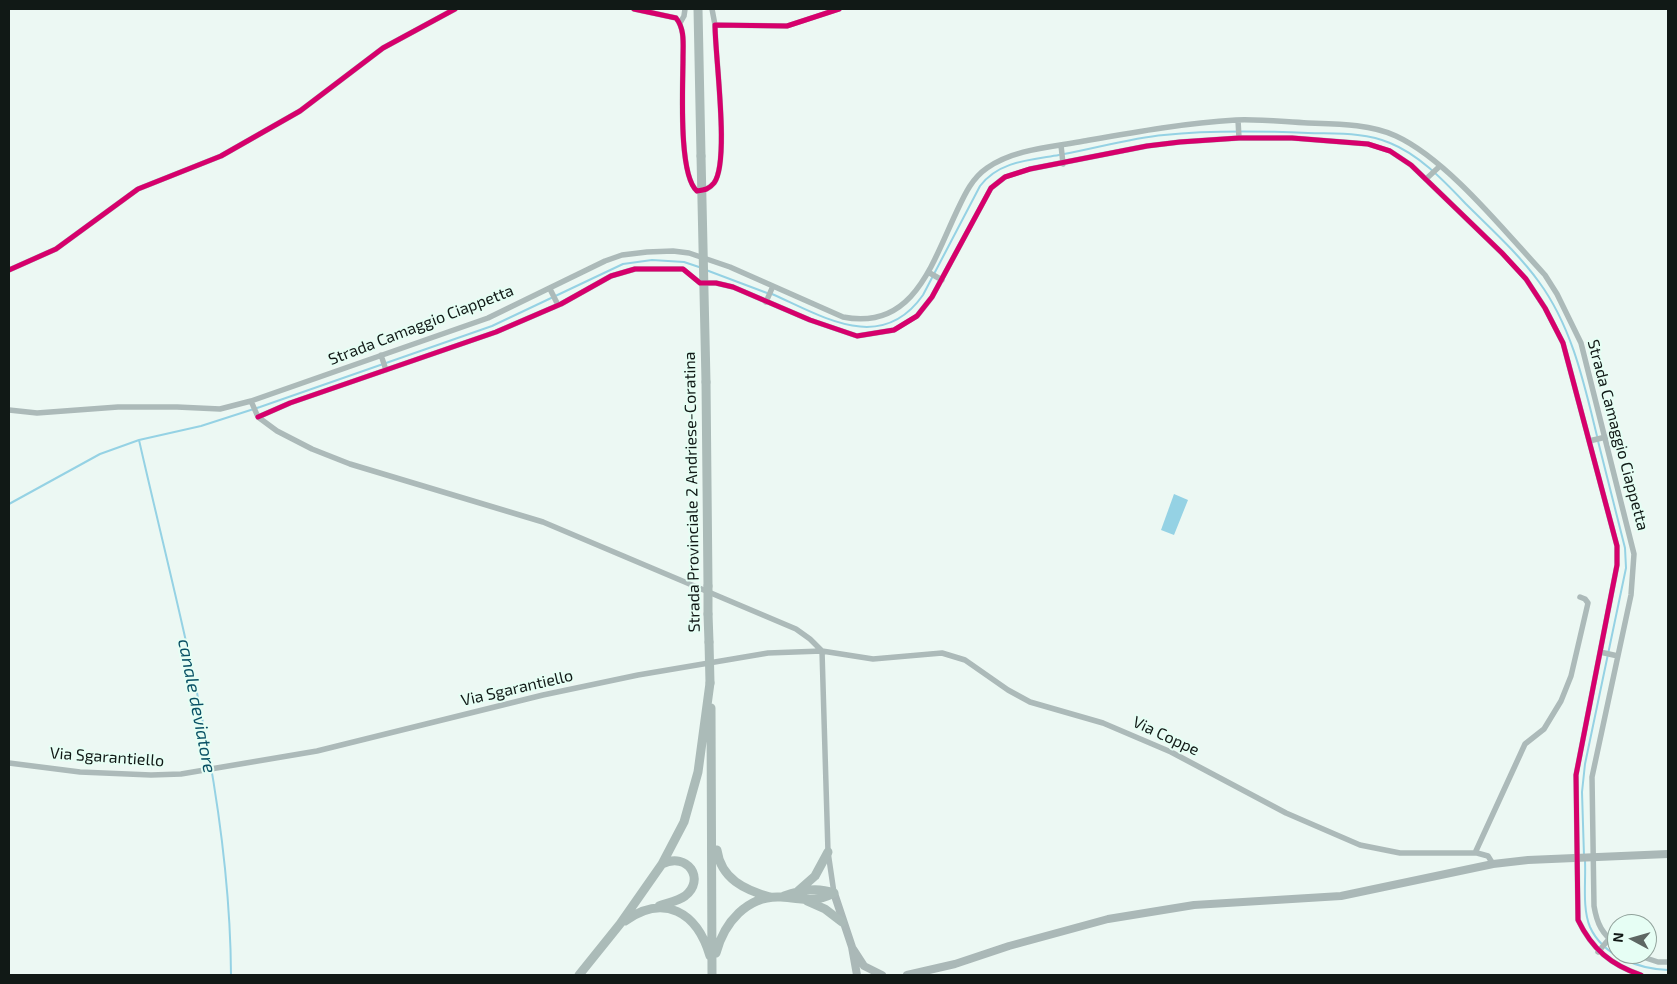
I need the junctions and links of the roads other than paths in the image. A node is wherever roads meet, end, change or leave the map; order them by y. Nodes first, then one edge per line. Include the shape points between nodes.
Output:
1 (447, 9) edge
2 (455, 9) edge
3 (634, 9) edge
4 (684, 9) edge
5 (698, 9) edge
6 (712, 9) edge
7 (839, 9) edge
8 (442, 14) junction
9 (680, 23) junction
10 (715, 25) junction
11 (1238, 120) junction
12 (1238, 138) junction
13 (1061, 145) junction
14 (1063, 164) junction
15 (1440, 166) junction
16 (1426, 179) junction
17 (9, 270) edge
18 (928, 272) junction
19 (942, 280) junction
20 (773, 286) junction
21 (550, 288) junction
22 (766, 302) junction
23 (558, 306) junction
24 (381, 355) junction
25 (386, 370) junction
26 (252, 403) junction
27 (9, 410) edge
28 (257, 415) junction
29 (1606, 437) junction
30 (1589, 441) junction
31 (1580, 597) dead end
32 (822, 650) junction
33 (1600, 652) junction
34 (1618, 656) junction
35 (710, 683) junction
36 (9, 763) edge
37 (712, 816) junction
38 (828, 852) junction
39 (1475, 853) junction
40 (1668, 854) edge
41 (1578, 856) junction
42 (1591, 856) junction
43 (662, 864) junction
44 (1493, 864) junction
45 (798, 891) junction
46 (834, 893) junction
47 (770, 897) junction
48 (782, 897) junction
49 (807, 901) junction
50 (659, 906) junction
51 (842, 922) junction
52 (620, 924) junction
53 (1607, 936) edge
54 (1607, 941) edge
55 (852, 947) junction
56 (1598, 952) junction
57 (955, 964) junction
58 (864, 966) junction
59 (712, 970) edge
60 (579, 975) edge
61 (855, 975) edge
62 (868, 975) edge
63 (882, 975) edge
64 (907, 975) edge
65 (924, 975) edge
66 (1641, 975) edge

1 - 8 street
2 - 8 street
3 - 9 street via 676,18
4 - 9 street
5 - 35 main road, Strada Provinciale 2 Andriese-Coratina, bridge
6 - 10 street
7 - 10 street via 787,26
8 - 17 street via 383,48 300,111 221,156 138,189 56,249
9 - 10 street via 685,157 689,181 697,191 708,190 715,181 722,136
11 - 12 street
11 - 13 street, Strada Camaggio Ciappetta via 1160,128
11 - 15 street, Strada Camaggio Ciappetta via 1376,129 1409,143
12 - 14 street via 1147,146
12 - 16 street via 1368,144 1390,151
13 - 14 street
13 - 18 street, Strada Camaggio Ciappetta via 1012,155 986,168 969,185
14 - 19 street via 1005,177 992,188
15 - 16 street
15 - 29 street, Strada Camaggio Ciappetta via 1538,268 1557,294 1581,343
16 - 30 street via 1502,252 1536,292 1563,343
18 - 19 street
18 - 20 street, Strada Camaggio Ciappetta via 903,306 873,319 843,317
19 - 22 street via 917,316 894,330 874,335 840,332
20 - 21 street, Strada Camaggio Ciappetta via 730,267 673,251 622,255
20 - 22 street
21 - 23 street
21 - 24 street, Strada Camaggio Ciappetta via 488,318
22 - 23 street via 733,287 700,283 683,269 664,268 635,269 611,276
23 - 25 street via 496,332
24 - 25 street
24 - 26 street, Strada Camaggio Ciappetta
25 - 28 street
26 - 27 street, Strada Camaggio Ciappetta via 212,410 118,407 37,413
26 - 28 street
28 - 32 street via 295,441 350,464 543,522 796,629
29 - 30 street
29 - 34 street, Strada Camaggio Ciappetta via 1634,554 1631,595
30 - 33 street via 1617,546 1617,565
31 - 39 street via 1588,603 1568,685 1544,729 1525,744
32 - 36 street, Via Sgarantiello via 768,652 638,675 317,751 204,771 151,776
32 - 38 street
32 - 39 street, Via Coppe via 873,659 928,653 954,656 1030,702 1103,723 1171,752 1286,814 1360,845 1400,853
33 - 34 street
33 - 41 street via 1576,775
34 - 42 street, Strada Camaggio Ciappetta via 1592,777
35 - 37 main road, Strada Provinciale 2 Andriese-Coratina
35 - 43 main road via 695,787 684,822
37 - 47 main road via 718,860 730,878 746,890
37 - 59 main road, Strada Provinciale 2 Andriese-Coratina
38 - 45 main road via 815,876
38 - 46 street
39 - 44 street via 1488,856
40 - 42 main road
41 - 42 main road
41 - 44 main road
41 - 56 street via 1578,920
42 - 53 street, Strada Camaggio Ciappetta via 1597,923
43 - 50 main road via 680,860 691,869 694,878 692,889 684,897
43 - 52 main road
44 - 57 main road via 1341,896 1194,905 1108,919
45 - 46 main road via 822,888
45 - 48 main road
46 - 49 main road
46 - 51 main road
47 - 48 main road
47 - 59 main road via 738,912 725,930
48 - 49 main road
49 - 51 main road
50 - 52 main road via 635,913
50 - 59 main road via 687,916 699,929
51 - 55 main road
52 - 60 main road
54 - 56 street
55 - 58 main road
55 - 61 main road
56 - 66 street
57 - 64 main road
57 - 65 main road
58 - 62 main road
58 - 63 main road

